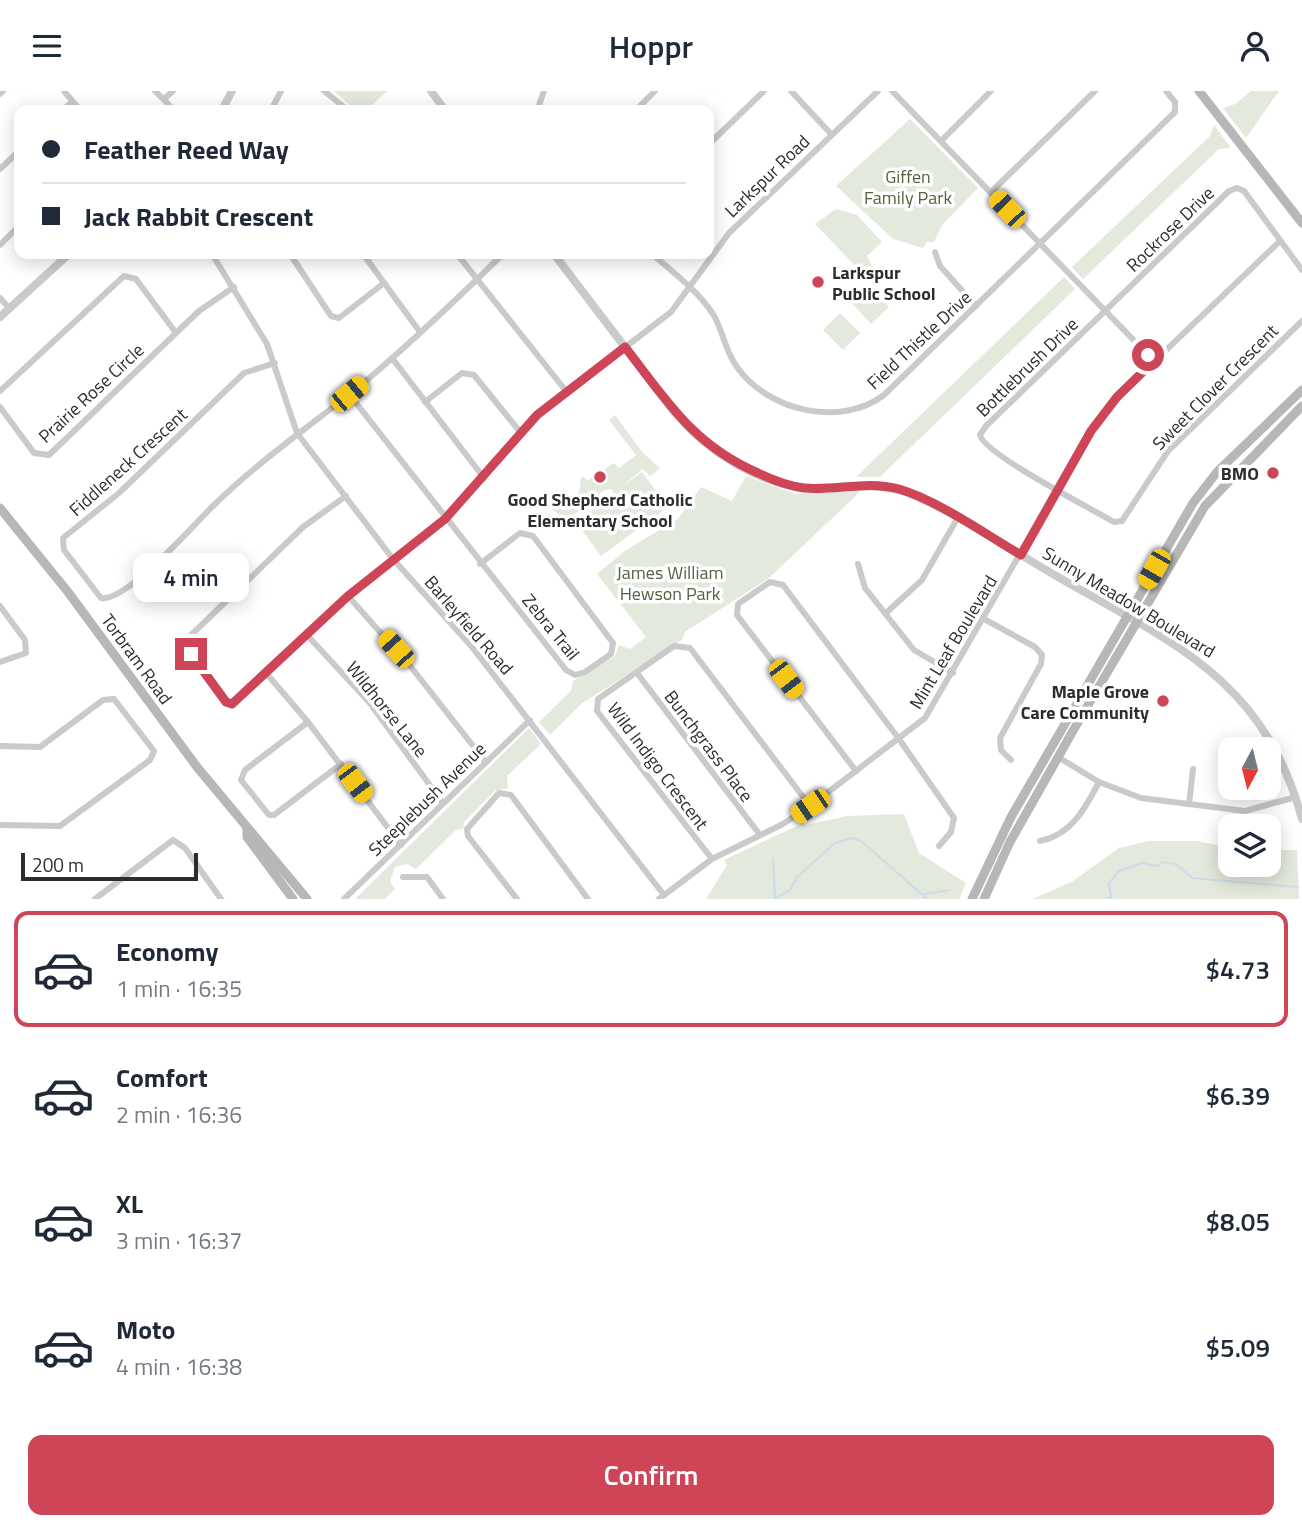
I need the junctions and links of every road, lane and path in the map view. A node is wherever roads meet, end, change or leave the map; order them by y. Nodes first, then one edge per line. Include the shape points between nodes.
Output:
1 (64, 91) edge
2 (155, 91) edge
3 (173, 91) edge
4 (324, 91) edge
5 (655, 91) edge
6 (764, 91) edge
7 (791, 91) edge
8 (878, 91) edge
9 (892, 91) edge
10 (991, 91) edge
11 (1095, 91) edge
12 (1166, 91) edge
13 (1199, 91) edge
14 (163, 99) junction
15 (72, 102) junction
16 (69, 105) edge
17 (75, 105) edge
18 (169, 105) edge
19 (342, 105) edge
20 (641, 105) edge
21 (831, 134) junction
22 (714, 139) edge
23 (941, 141) junction
24 (14, 156) edge
25 (0, 169) edge
26 (990, 192) junction
27 (1302, 223) edge
28 (14, 231) edge
29 (1280, 241) junction
30 (1040, 244) junction
31 (0, 245) edge
32 (934, 252) dead end
33 (714, 255) edge
34 (63, 259) edge
35 (215, 259) edge
36 (293, 259) edge
37 (367, 259) edge
38 (461, 259) edge
39 (498, 259) edge
40 (558, 259) edge
41 (658, 259) edge
42 (711, 259) edge
43 (1302, 270) edge
44 (476, 280) junction
45 (384, 283) junction
46 (234, 287) junction
47 (690, 288) junction
48 (0, 298) edge
49 (976, 306) junction
50 (9, 308) junction
51 (1105, 311) junction
52 (0, 317) edge
53 (1302, 321) edge
54 (420, 332) junction
55 (176, 333) junction
56 (625, 347) junction
57 (392, 358) junction
58 (1154, 361) junction
59 (275, 363) junction
60 (1302, 390) edge
61 (0, 391) edge
62 (566, 391) junction
63 (349, 394) junction
64 (425, 402) junction
65 (1302, 406) edge
66 (0, 407) edge
67 (297, 433) junction
68 (521, 433) junction
69 (484, 478) junction
70 (1058, 490) junction
71 (346, 496) junction
72 (0, 508) edge
73 (445, 519) junction
74 (957, 519) junction
75 (1021, 555) junction
76 (393, 559) junction
77 (480, 564) junction
78 (858, 564) dead end
79 (348, 596) junction
80 (0, 606) edge
81 (886, 613) junction
82 (1127, 616) junction
83 (984, 619) junction
84 (1138, 622) junction
85 (306, 634) junction
86 (0, 662) edge
87 (266, 673) junction
88 (637, 673) junction
89 (953, 673) junction
90 (530, 720) junction
91 (309, 722) junction
92 (899, 739) junction
93 (0, 746) edge
94 (1058, 757) junction
95 (1011, 760) dead end
96 (485, 761) junction
97 (341, 764) junction
98 (1193, 769) dead end
99 (856, 771) junction
100 (1098, 782) junction
101 (1296, 797) junction
102 (443, 803) junction
103 (1189, 804) junction
104 (810, 806) junction
105 (1302, 819) edge
106 (0, 825) edge
107 (247, 829) junction
108 (760, 835) junction
109 (1040, 841) dead end
110 (401, 845) junction
111 (939, 846) dead end
112 (712, 859) junction
113 (403, 877) dead end
114 (662, 897) edge
115 (95, 899) edge
116 (221, 899) edge
117 (293, 899) edge
118 (307, 899) edge
119 (344, 899) edge
120 (443, 899) edge
121 (517, 899) edge
122 (588, 899) edge
123 (972, 899) edge
124 (984, 899) edge

1 - 15 street
2 - 14 street
3 - 14 street
4 - 19 street
5 - 20 street
6 - 22 street
7 - 21 street
8 - 21 street, Larkspur Road
9 - 23 street
10 - 23 street
11 - 26 street
12 - 30 street, Field Thistle Drive via 1175,102 1175,112
13 - 27 main road
14 - 18 street
15 - 16 street
15 - 17 street
21 - 33 street, Larkspur Road via 730,233
23 - 26 street
24 - 25 street
26 - 30 street
28 - 31 street
29 - 43 street
29 - 51 street, Rockrose Drive via 1244,191 1237,188
29 - 58 street, Mint Leaf Boulevard
30 - 49 street, Field Thistle Drive
30 - 51 street
32 - 49 street via 940,266
34 - 50 street
35 - 46 street, Barleyfield Road
36 - 45 street via 331,316 339,319
37 - 45 street
38 - 44 street
39 - 44 street
40 - 56 street, Sunny Meadow Boulevard
41 - 47 street, Field Thistle Drive
42 - 47 street, Larkspur Road
44 - 54 street
44 - 62 street
45 - 54 street
46 - 55 street, Prairie Rose Circle
46 - 59 street, Barleyfield Road
47 - 49 street, Field Thistle Drive via 713,314 723,347 752,384 790,406 813,412 875,402
47 - 56 street, Larkspur Road via 671,311
48 - 50 street
50 - 52 street
51 - 58 street
51 - 70 street, Bottlebrush Drive via 980,435 993,451
53 - 70 street, Sweet Clover Crescent via 1168,451 1122,521 1114,522
54 - 57 street
55 - 61 street via 136,279 124,275
55 - 66 street, Prairie Rose Circle via 49,455 34,453
56 - 62 street, Larkspur Road
56 - 74 street, Sunny Meadow Boulevard via 683,423 733,462 798,487 870,484 898,489
57 - 63 street
57 - 64 street
58 - 70 street, Mint Leaf Boulevard via 1091,431
59 - 67 street, Barleyfield Road
59 - 67 street, Fiddleneck Crescent via 244,373 118,493 63,538 64,551 101,598 113,597 150,569 217,502
60 - 82 main road via 1202,489
62 - 68 street, Larkspur Road
63 - 67 street
63 - 73 street, Zebra Trail
64 - 68 street via 468,373
64 - 69 street
65 - 84 main road via 1205,506
67 - 71 street, Barleyfield Road
68 - 69 street, Larkspur Road
69 - 73 street, Larkspur Road
70 - 75 street, Mint Leaf Boulevard
71 - 76 street, Barleyfield Road
71 - 87 street, Larkspur Road via 303,527 187,639 186,647 226,702 232,704
72 - 107 main road, Torbram Road
73 - 76 street, Larkspur Road
73 - 77 street, Zebra Trail
74 - 75 street, Sunny Meadow Boulevard
74 - 81 street via 922,580
75 - 82 street, Sunny Meadow Boulevard
75 - 83 street, Mint Leaf Boulevard
76 - 79 street, Larkspur Road
76 - 90 street, Barleyfield Road via 472,646
77 - 77 street, Zebra Trail via 566,670 575,675 585,673 611,654 613,643 533,536 520,533
78 - 81 street via 866,588
79 - 85 street, Larkspur Road
79 - 96 street
80 - 86 street via 25,640 26,653
81 - 89 street via 914,649
82 - 84 street, Sunny Meadow Boulevard
82 - 123 main road via 1011,817
83 - 89 street, Mint Leaf Boulevard
83 - 95 street via 1042,655 1000,737 1001,750
84 - 94 main road
84 - 101 street, Sunny Meadow Boulevard via 1196,657 1239,696 1273,743
85 - 87 street, Larkspur Road
85 - 102 street, Wildhorse Lane via 369,702
87 - 91 street
88 - 104 street, Wild Indigo Crescent via 674,646 690,648
88 - 108 street, Bunchgrass Place
88 - 112 street, Wild Indigo Crescent via 598,699 597,711
89 - 92 street, Mint Leaf Boulevard via 925,718
90 - 96 street, Steeplebush Avenue
90 - 114 street, Barleyfield Road
91 - 97 street
91 - 97 street via 245,770 241,780 248,791 274,815
92 - 99 street, Mint Leaf Boulevard
92 - 99 street via 783,585 771,582 738,604 737,615
92 - 111 street via 954,818 951,832
93 - 106 street via 40,747 103,700 114,699 154,751 150,760 60,826
94 - 100 street
94 - 124 main road
96 - 102 street, Steeplebush Avenue
97 - 110 street
98 - 103 street
99 - 104 street, Mint Leaf Boulevard
100 - 103 street via 1126,795
100 - 109 street via 1079,817 1054,839
101 - 103 street via 1245,811
101 - 105 street, Sunny Meadow Boulevard
102 - 110 street, Steeplebush Avenue
104 - 108 street, Mint Leaf Boulevard
107 - 117 main road, Torbram Road via 247,837
107 - 118 main road, Torbram Road
108 - 112 street, Mint Leaf Boulevard
110 - 119 street, Steeplebush Avenue
112 - 114 street, Mint Leaf Boulevard
113 - 120 street via 426,877
115 - 116 street via 173,840 185,848
121 - 122 street via 468,836 467,829 499,793 511,795

